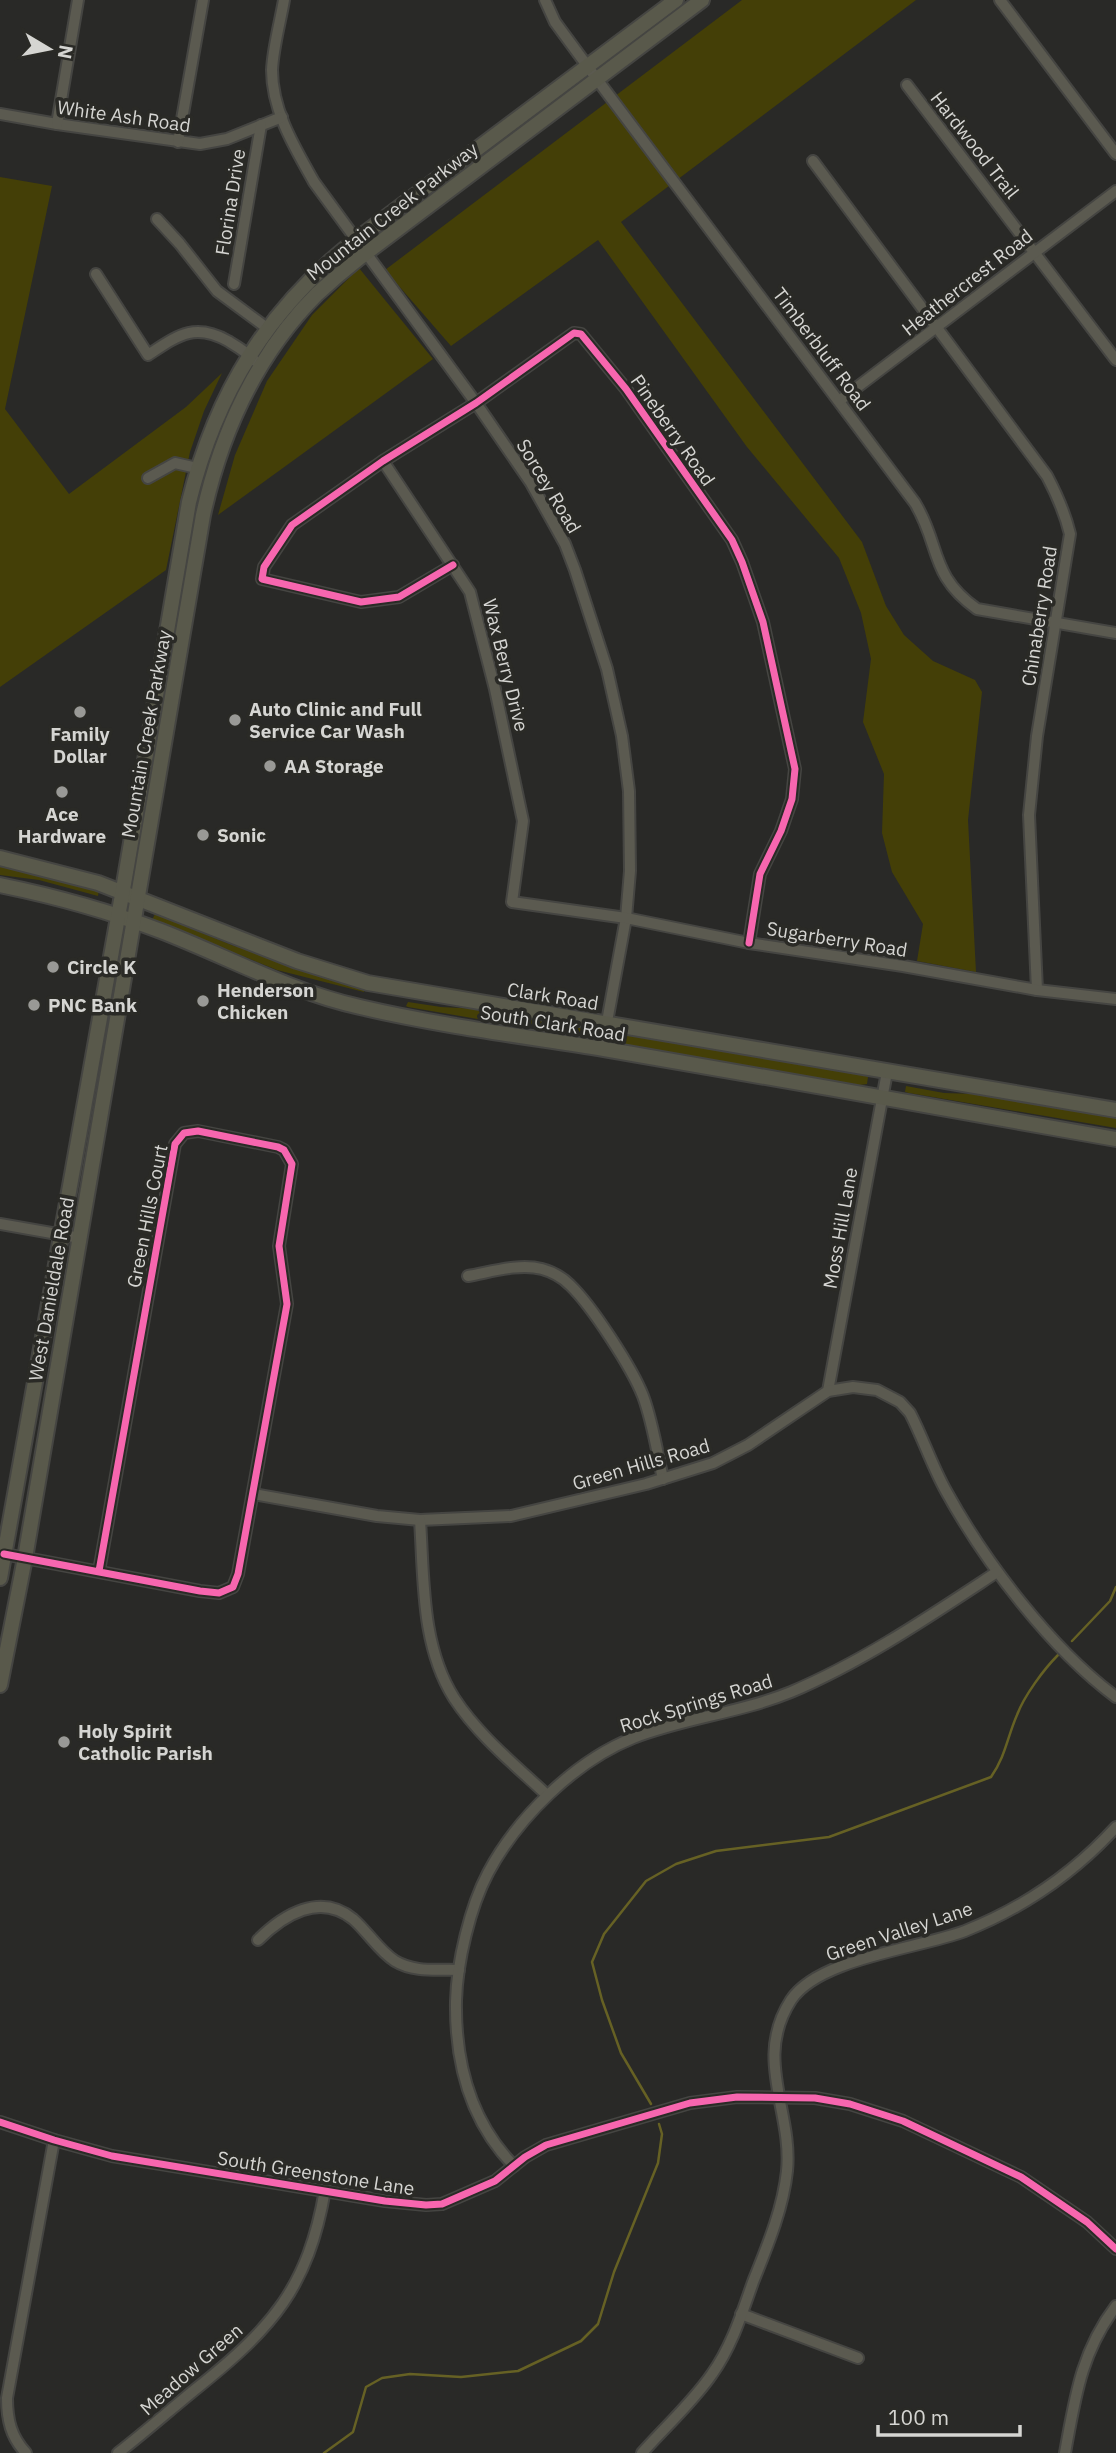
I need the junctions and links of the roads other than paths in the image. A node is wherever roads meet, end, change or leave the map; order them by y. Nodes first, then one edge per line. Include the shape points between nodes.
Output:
1 (78, 0) edge
2 (203, 0) edge
3 (284, 0) edge
4 (545, 0) edge
5 (676, 0) edge
6 (702, 0) edge
7 (1000, 0) edge
8 (588, 66) junction
9 (597, 79) junction
10 (908, 85) dead end
11 (0, 114) edge
12 (282, 117) junction
13 (57, 124) junction
14 (261, 125) junction
15 (178, 142) junction
16 (1116, 154) edge
17 (813, 161) dead end
18 (1116, 191) edge
19 (157, 219) dead end
20 (357, 239) junction
21 (1035, 250) junction
22 (366, 252) junction
23 (96, 274) dead end
24 (234, 284) dead end
25 (267, 328) junction
26 (937, 328) junction
27 (250, 354) junction
28 (1116, 360) edge
29 (260, 368) junction
30 (839, 401) junction
31 (476, 403) junction
32 (383, 461) junction
33 (197, 468) junction
34 (148, 478) dead end
35 (453, 565) junction
36 (1057, 622) junction
37 (1116, 632) edge
38 (164, 647) junction
39 (180, 649) junction
40 (0, 858) edge
41 (0, 885) edge
42 (122, 892) junction
43 (138, 899) junction
44 (512, 902) joint
45 (117, 916) junction
46 (626, 918) junction
47 (134, 922) junction
48 (749, 943) junction
49 (389, 987) junction
50 (1037, 989) junction
51 (1116, 999) edge
52 (383, 1012) junction
53 (606, 1024) junction
54 (602, 1049) junction
55 (89, 1072) junction
56 (887, 1072) junction
57 (107, 1074) junction
58 (882, 1098) junction
59 (1116, 1110) edge
60 (1116, 1139) edge
61 (72, 1168) junction
62 (91, 1171) junction
63 (0, 1224) edge
64 (61, 1235) junction
65 (80, 1238) junction
66 (468, 1276) dead end
67 (828, 1391) junction
68 (663, 1479) junction
69 (253, 1494) junction
70 (420, 1520) junction
71 (4, 1554) junction
72 (24, 1558) junction
73 (99, 1571) junction
74 (997, 1572) junction
75 (0, 1577) edge
76 (2, 1661) edge
77 (0, 1685) edge
78 (1116, 1697) edge
79 (547, 1795) junction
80 (1116, 1827) edge
81 (258, 1940) dead end
82 (459, 1970) junction
83 (778, 2096) junction
84 (0, 2122) edge
85 (54, 2140) junction
86 (514, 2166) junction
87 (325, 2190) junction
88 (1116, 2249) edge
89 (1116, 2306) edge
90 (741, 2314) junction
91 (858, 2358) dead end
92 (26, 2453) edge
93 (118, 2453) edge
94 (642, 2453) edge
95 (1065, 2453) edge

1 - 13 street
2 - 15 street
3 - 12 street, Sorcey Road via 272,70
4 - 8 street, Timberbluff Road via 555,22
5 - 8 main road, Mountain Creek Parkway
6 - 9 main road, Mountain Creek Parkway
7 - 16 street
8 - 9 street, Timberbluff Road
8 - 20 main road, Mountain Creek Parkway
9 - 22 main road, Mountain Creek Parkway
9 - 30 street, Timberbluff Road
10 - 21 street, Hardwood Trail
11 - 13 street, White Ash Road
12 - 14 street, White Ash Road
12 - 20 street, Sorcey Road via 314,182
13 - 15 street, White Ash Road
14 - 15 street, White Ash Road via 214,142
14 - 24 street, Florina Drive
17 - 26 street, Chinaberry Road
18 - 21 street, Heathercrest Road
19 - 25 street via 217,291
20 - 22 street, Sorcey Road
20 - 25 main road, Mountain Creek Parkway via 311,278
21 - 26 street, Heathercrest Road
21 - 28 street, Hardwood Trail
22 - 29 main road, Mountain Creek Parkway via 317,295
22 - 31 street, Sorcey Road
23 - 27 street via 148,355 177,336 202,331
25 - 27 main road, Mountain Creek Parkway
26 - 30 street, Heathercrest Road
26 - 36 street, Chinaberry Road via 1060,500 1070,534
27 - 29 street
27 - 33 main road, Mountain Creek Parkway via 217,415
29 - 39 main road, Mountain Creek Parkway via 238,406 210,483
30 - 36 street, Timberbluff Road via 922,514 942,574 959,596 977,608
31 - 32 street, Pineberry Road
31 - 46 street, Sorcey Road via 531,483 565,544 607,669 629,791
31 - 48 street, Pineberry Road via 574,332 581,334 626,389 732,540 763,622 795,769 785,820 760,874
32 - 35 street, Wax Berry Drive
32 - 35 street, Pineberry Road via 292,525 261,579 361,602 399,597
33 - 34 street via 176,463
33 - 38 main road, Mountain Creek Parkway
35 - 44 street, Wax Berry Drive via 470,592 523,821
36 - 37 street, Timberbluff Road
36 - 50 street, Chinaberry Road via 1029,815
38 - 39 main road
38 - 42 main road, Mountain Creek Parkway
39 - 43 main road, Mountain Creek Parkway
40 - 42 main road, Clark Road
41 - 45 main road, South Clark Road
42 - 43 main road, Clark Road
42 - 45 main road, West Danieldale Road
43 - 47 main road, West Danieldale Road
43 - 49 main road, Clark Road via 297,961
44 - 46 street, Sugarberry Road
45 - 47 main road, South Clark Road
45 - 55 main road, West Danieldale Road
46 - 48 street, Sugarberry Road
46 - 53 street, Sorcey Road
47 - 52 main road, South Clark Road via 278,982
47 - 57 main road, West Danieldale Road
48 - 50 street, Sugarberry Road
49 - 52 main road
49 - 53 main road, Clark Road
50 - 51 street, Sugarberry Road
52 - 54 main road, South Clark Road
53 - 54 street, Sorcey Road
53 - 56 main road, Clark Road
54 - 58 main road, South Clark Road
55 - 57 main road
55 - 61 main road, West Danieldale Road
56 - 58 street, Moss Hill Lane
56 - 59 main road, Clark Road
57 - 62 main road, West Danieldale Road
58 - 60 main road, South Clark Road
58 - 67 street, Moss Hill Lane
61 - 62 main road
61 - 64 main road, West Danieldale Road
62 - 65 main road, West Danieldale Road
63 - 64 street
64 - 65 street
64 - 71 main road, West Danieldale Road
65 - 72 main road, West Danieldale Road
66 - 68 street via 540,1268 570,1285 637,1384
67 - 68 street, Green Hills Road via 732,1455
67 - 74 street, Green Hills Road via 864,1387 900,1402 924,1439 947,1492
68 - 70 street, Green Hills Road via 511,1516
69 - 70 street, Green Hills Road
69 - 73 street, Green Hills Court via 238,1574 228,1591 200,1591
69 - 73 street, Green Hills Court via 286,1304 279,1246 292,1164 278,1147 190,1132 179,1138 173,1150
70 - 79 street via 429,1628 443,1676 471,1721
71 - 72 street, Green Hills Court
71 - 75 main road, West Danieldale Road
72 - 73 street, Green Hills Court
72 - 76 main road, West Danieldale Road
74 - 78 street, Green Hills Road via 1084,1671
74 - 79 street, Rock Springs Road via 822,1679 629,1739 593,1759
76 - 77 main road, West Danieldale Road
79 - 82 street, Rock Springs Road via 508,1840 486,1876
80 - 83 street, Green Valley Lane via 1078,1864 1003,1914 946,1937 833,1969 802,1987 777,2032 774,2067
81 - 82 street via 302,1908 330,1908 351,1917 395,1961 419,1969
82 - 86 street, Rock Springs Road via 457,2040 466,2085 493,2141
83 - 86 street, South Greenstone Lane via 710,2099 668,2108 545,2145
83 - 88 street, South Greenstone Lane via 850,2104 917,2126 1021,2177 1087,2222
83 - 90 street, Green Valley Lane via 787,2171 769,2239
84 - 85 street, South Greenstone Lane
85 - 87 street, South Greenstone Lane via 112,2156
85 - 92 street via 6,2398 12,2434
86 - 87 street, South Greenstone Lane via 495,2181 442,2204 407,2204
87 - 93 street, Meadow Green via 307,2259 269,2323 230,2362
89 - 95 street via 1085,2360
90 - 91 street
90 - 94 street, Green Valley Lane via 713,2373

